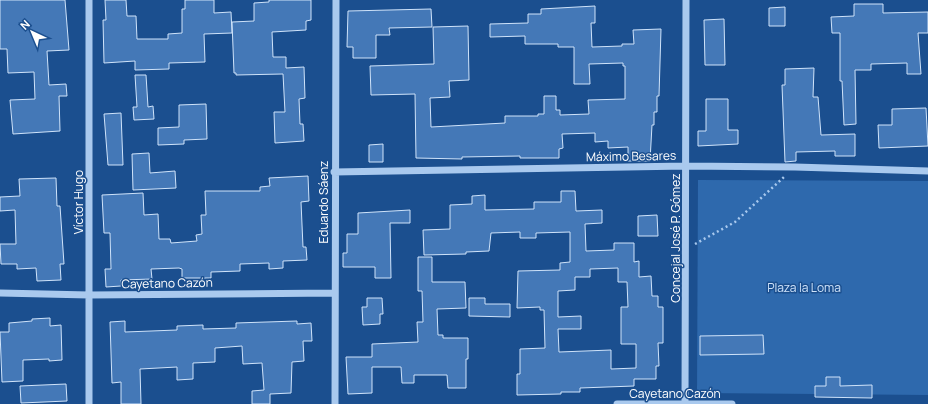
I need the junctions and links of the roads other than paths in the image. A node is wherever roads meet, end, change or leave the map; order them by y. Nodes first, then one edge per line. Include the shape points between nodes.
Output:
1 (89, 0) edge
2 (336, 0) edge
3 (686, 0) edge
4 (686, 166) junction
5 (928, 171) edge
6 (334, 172) junction
7 (334, 293) junction
8 (0, 294) edge
9 (89, 295) junction
10 (89, 404) edge
11 (335, 404) edge
12 (617, 404) edge
13 (685, 404) edge
14 (732, 404) edge

1 - 9 street, Víctor Hugo
2 - 6 street, Eduardo Sáenz
3 - 4 street, Concejal José P. Gómez
4 - 5 street, Máximo Besares
4 - 6 street, Máximo Besares
4 - 13 street, Concejal José P. Gómez
6 - 7 street, Eduardo Sáenz
7 - 9 street, Cayetano Cazón
7 - 11 street, Eduardo Sáenz
8 - 9 street, Cayetano Cazón
9 - 10 street, Víctor Hugo
12 - 13 street, Cayetano Cazón
13 - 14 street, Cayetano Cazón

